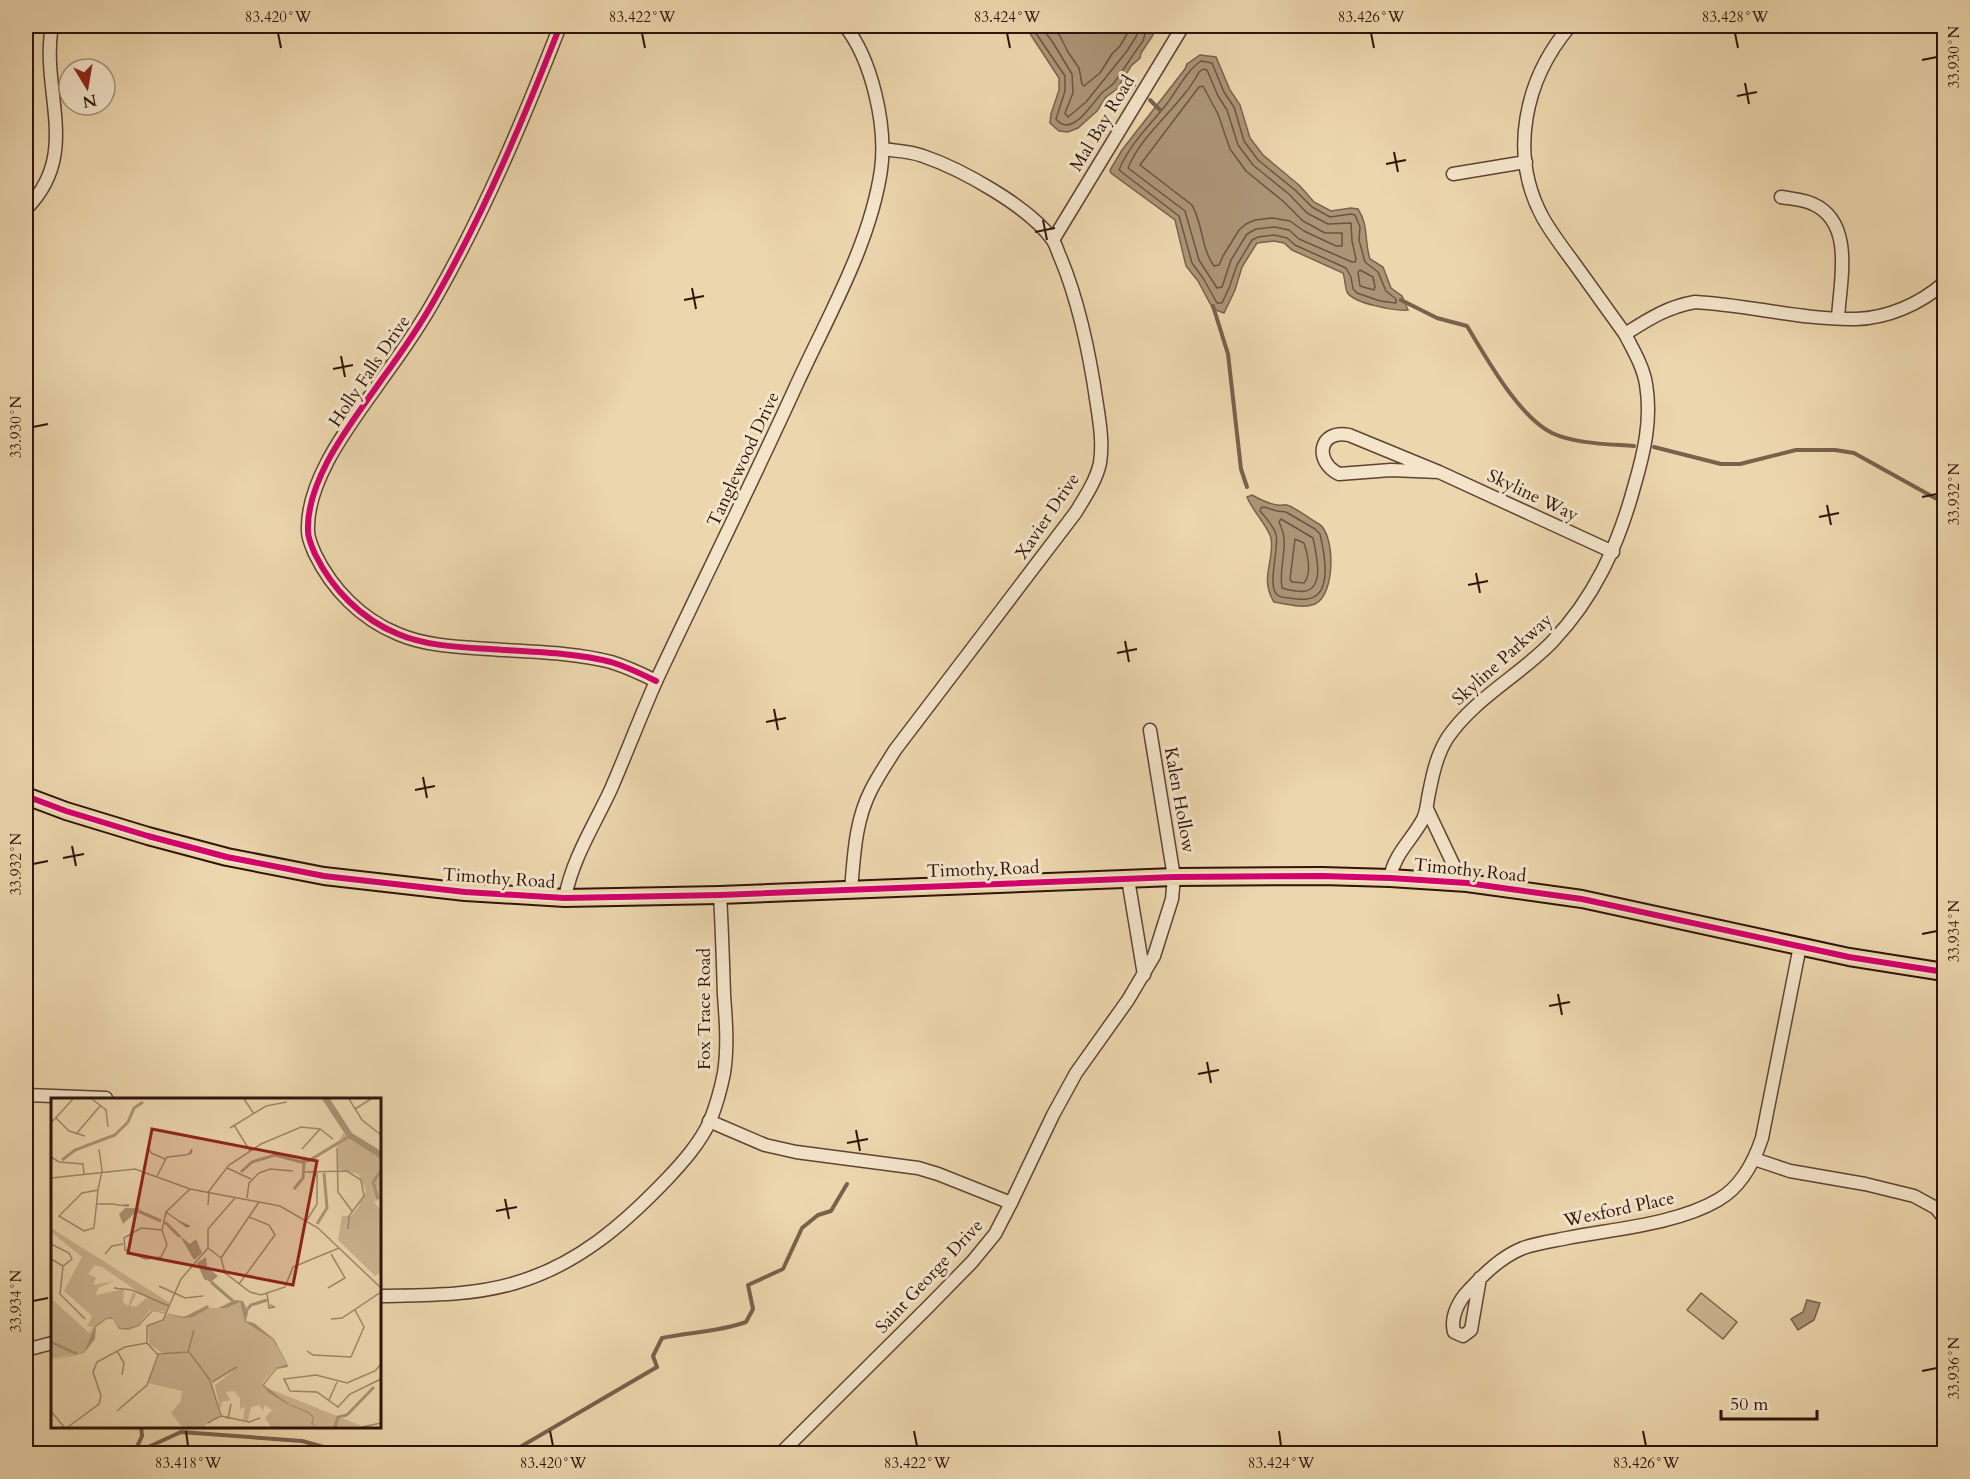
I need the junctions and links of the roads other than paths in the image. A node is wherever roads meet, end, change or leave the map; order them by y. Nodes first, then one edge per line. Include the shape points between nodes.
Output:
1 (52, 26) edge
2 (560, 26) edge
3 (845, 26) edge
4 (1183, 26) edge
5 (1570, 26) edge
6 (883, 149) junction
7 (1526, 162) junction
8 (1453, 174) dead end
9 (1781, 197) dead end
10 (26, 209) edge
11 (1053, 240) junction
12 (1944, 283) edge
13 (1838, 318) junction
14 (1625, 334) junction
15 (1439, 472) junction
16 (1613, 552) junction
17 (656, 681) junction
18 (1150, 730) dead end
19 (26, 796) edge
20 (1427, 809) junction
21 (1174, 877) junction
22 (1390, 878) junction
23 (1128, 879) junction
24 (1460, 883) junction
25 (851, 890) junction
26 (720, 895) junction
27 (565, 898) junction
28 (1800, 946) junction
29 (1944, 972) edge
30 (1144, 975) junction
31 (26, 1095) edge
32 (106, 1098) dead end
33 (709, 1121) junction
34 (1754, 1159) junction
35 (1011, 1203) junction
36 (1944, 1218) edge
37 (1480, 1278) dead end
38 (381, 1296) edge
39 (51, 1343) edge
40 (26, 1350) edge
41 (786, 1452) edge

1 - 10 street via 54,158 40,192
2 - 17 street, Holly Falls Drive via 484,204 436,297 342,438 316,485 308,534 321,567 346,599 399,635 447,646 611,662
3 - 6 street, Tanglewood Drive via 872,78
4 - 11 street, Mal Bay Road
5 - 7 street, Skyline Parkway via 1540,71 1529,101
6 - 11 street, Xavier Drive via 921,155 960,173 1016,204
6 - 17 street, Tanglewood Drive via 873,207 845,281
7 - 8 street
7 - 14 street, Skyline Parkway via 1542,217
9 - 13 street via 1816,205 1837,228 1842,251
11 - 25 street, Xavier Drive via 1073,294 1091,369 1100,423 1099,465 1076,512 895,750 870,792 855,842
12 - 13 street via 1911,306 1893,312
13 - 14 street via 1695,302 1663,310
14 - 16 street, Skyline Parkway via 1646,383 1647,430 1638,475
15 - 15 street, Skyline Way via 1348,435 1333,435 1323,446 1326,464 1339,474
15 - 16 street, Skyline Way
16 - 20 street, Skyline Parkway via 1577,614 1552,642 1464,716 1447,739 1432,775
17 - 27 street, Tanglewood Drive via 573,869
18 - 21 street, Kalen Hollow
19 - 27 main road, Timothy Road via 148,836 313,874 465,892
20 - 22 street, Skyline Parkway via 1394,861
20 - 24 street
21 - 22 main road, Timothy Road
21 - 23 main road, Timothy Road
21 - 30 street, Saint George Drive via 1172,899
22 - 24 main road, Timothy Road
23 - 25 main road, Timothy Road
23 - 30 street
24 - 28 main road, Timothy Road via 1582,899
25 - 26 main road, Timothy Road
26 - 27 main road, Timothy Road
26 - 33 street, Fox Trace Road via 726,1047 723,1074
28 - 29 main road, Timothy Road
28 - 34 street, Wexford Place via 1762,1138
30 - 35 street, Saint George Drive via 1076,1073
31 - 32 street
33 - 35 street via 765,1145 796,1152 918,1168
33 - 38 street, Fox Trace Road via 679,1165 638,1208 581,1254 517,1282 480,1291
34 - 36 street via 1790,1171 1914,1196 1936,1208
34 - 37 street, Wexford Place via 1729,1193 1695,1211 1535,1244 1503,1259
35 - 41 street, Saint George Drive via 995,1234 972,1262
39 - 40 street

